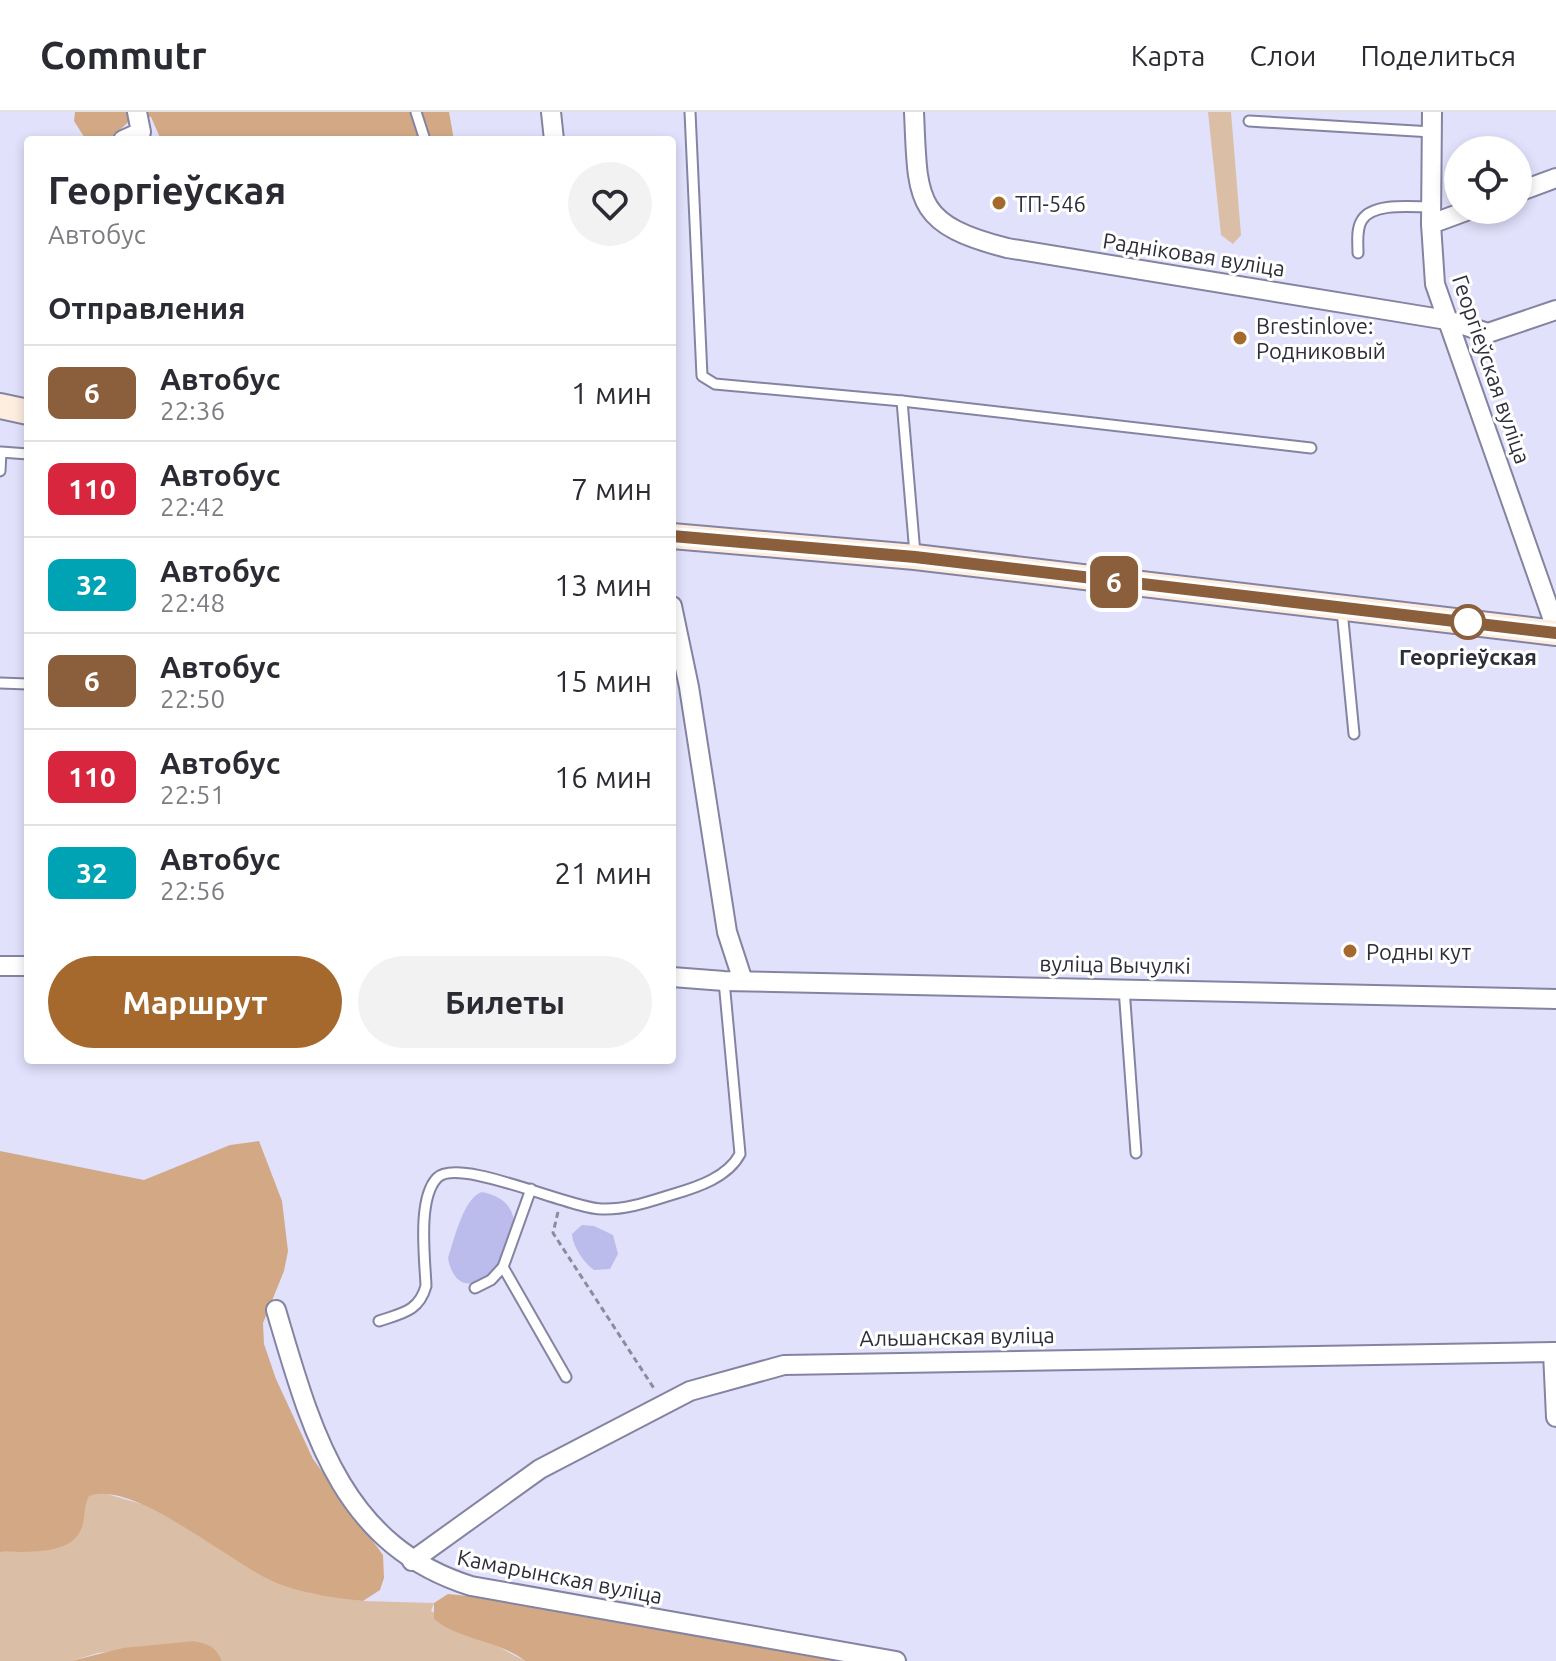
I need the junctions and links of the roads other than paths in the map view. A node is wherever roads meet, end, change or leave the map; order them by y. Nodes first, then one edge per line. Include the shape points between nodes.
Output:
1 (137, 112) edge
2 (416, 112) edge
3 (551, 112) edge
4 (690, 112) edge
5 (914, 112) edge
6 (1432, 112) edge
7 (1249, 121) dead end
8 (1432, 132) junction
9 (144, 136) edge
10 (424, 136) edge
11 (554, 136) edge
12 (1556, 178) edge
13 (1532, 187) edge
14 (1444, 214) edge
15 (1431, 216) junction
16 (1358, 253) dead end
17 (1556, 310) edge
18 (1447, 320) junction
19 (902, 401) junction
20 (0, 406) edge
21 (24, 411) edge
22 (1311, 448) dead end
23 (1, 452) edge
24 (24, 454) edge
25 (0, 471) edge
26 (676, 536) edge
27 (915, 557) junction
28 (1342, 610) junction
29 (676, 631) edge
30 (1554, 633) edge
31 (0, 683) edge
32 (24, 684) edge
33 (1354, 734) dead end
34 (0, 966) edge
35 (24, 966) edge
36 (676, 977) edge
37 (724, 981) junction
38 (743, 981) junction
39 (1124, 988) junction
40 (1556, 999) edge
41 (1136, 1153) dead end
42 (531, 1189) junction
43 (503, 1267) junction
44 (475, 1288) dead end
45 (276, 1310) dead end
46 (379, 1321) dead end
47 (1554, 1352) edge
48 (566, 1377) dead end
49 (1556, 1417) edge
50 (412, 1561) junction
51 (896, 1661) edge

1 - 9 street
2 - 10 lane
3 - 11 street
4 - 19 lane via 702,376 715,384
5 - 18 street, Радніковая вуліца via 918,186 936,218 962,237
6 - 8 street, Георгіеўская вуліца
7 - 8 lane
8 - 15 street, Георгіеўская вуліца
12 - 13 street
14 - 15 street
15 - 16 lane via 1382,209 1364,216
15 - 18 street, Георгіеўская вуліца via 1435,284
17 - 18 street, Радніковая вуліца via 1488,333
18 - 30 street, Георгіеўская вуліца
19 - 22 lane
19 - 27 lane
20 - 21 street
23 - 24 lane
23 - 25 lane
26 - 27 street
27 - 28 street
28 - 30 street
28 - 33 lane
29 - 38 street via 727,932
31 - 32 lane
34 - 35 street
36 - 37 street, вуліца Вычулкі
37 - 38 street, вуліца Вычулкі
37 - 42 lane via 740,1154 734,1164 689,1190 632,1207 600,1210
38 - 39 street, вуліца Вычулкі
39 - 40 street, вуліца Вычулкі
39 - 41 lane
42 - 43 lane
42 - 46 lane via 450,1171 437,1178 426,1200 423,1299 417,1308
43 - 44 lane
43 - 48 lane
45 - 50 street, Камарынская вуліца via 309,1419 339,1483 384,1538
47 - 49 street
47 - 50 street, Альшанская вуліца via 784,1365 690,1391 540,1469
50 - 51 street, Камарынская вуліца via 471,1586

